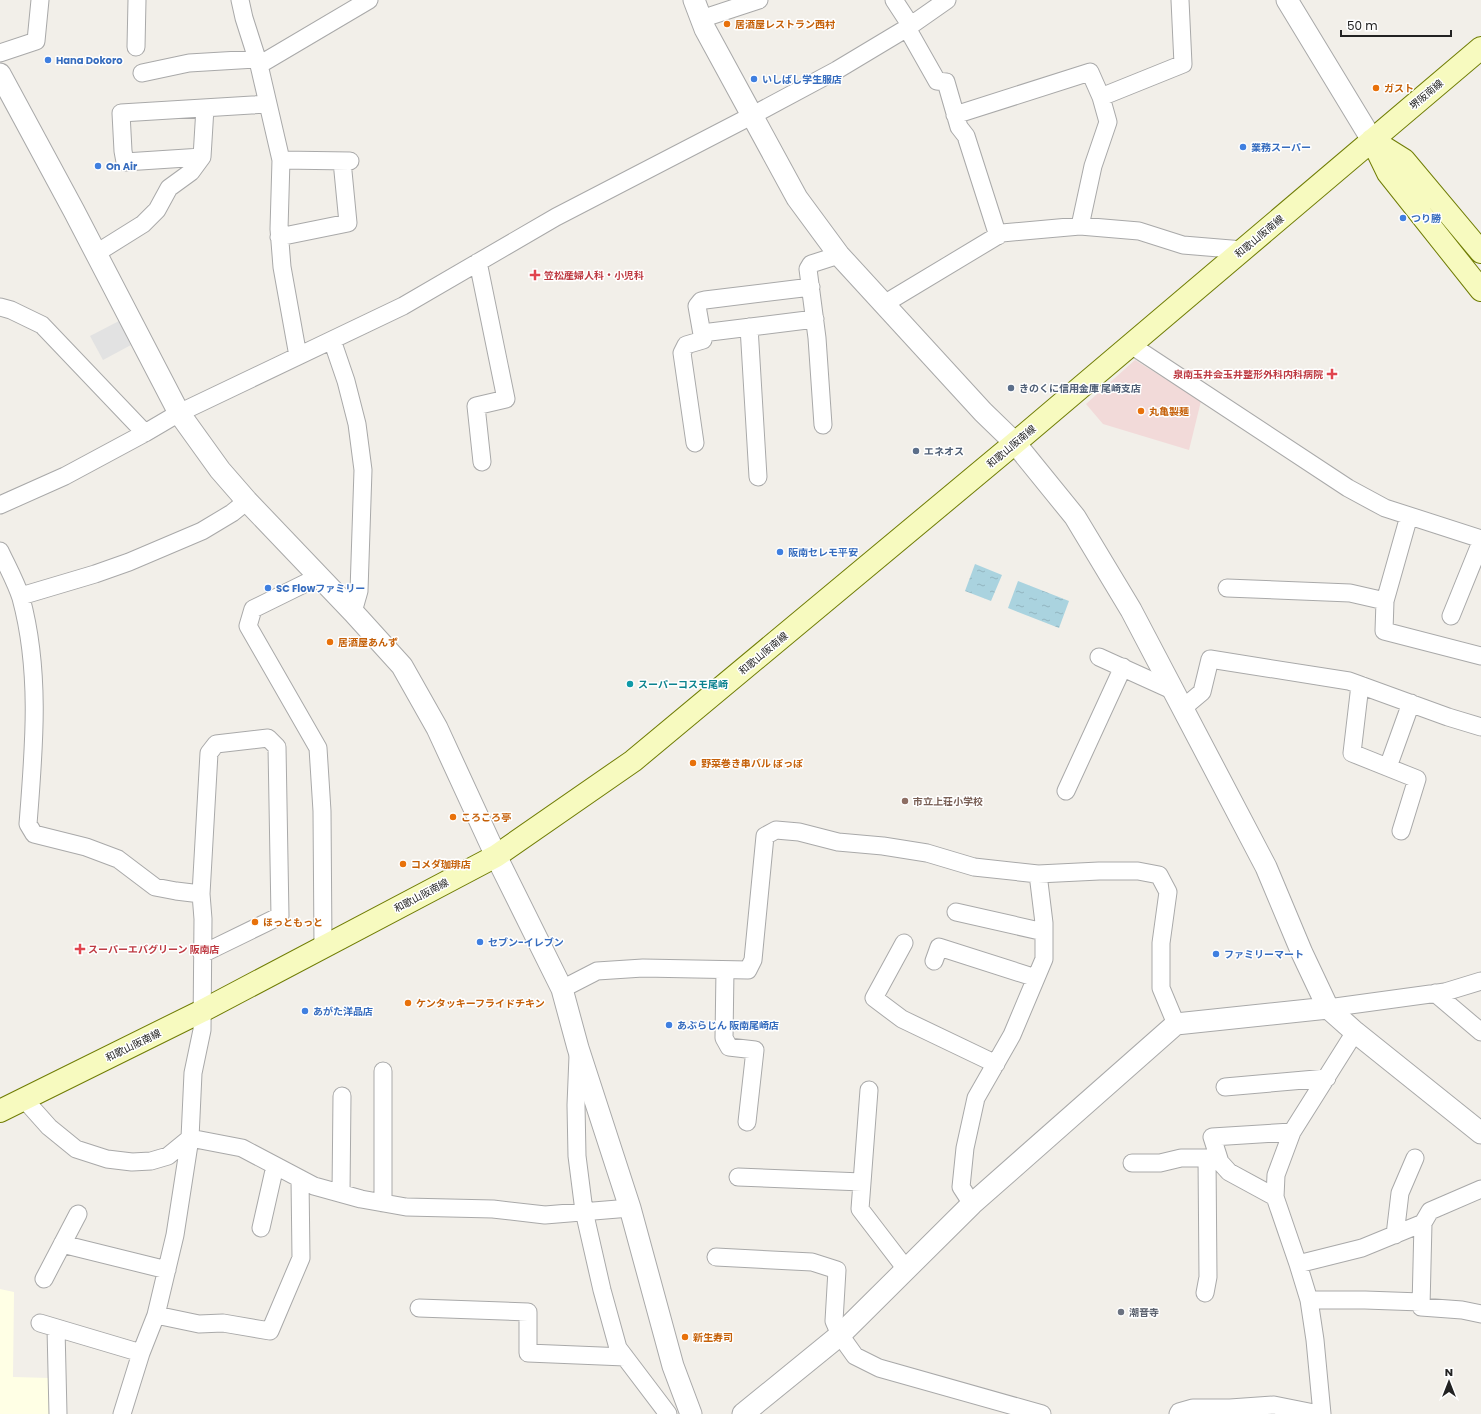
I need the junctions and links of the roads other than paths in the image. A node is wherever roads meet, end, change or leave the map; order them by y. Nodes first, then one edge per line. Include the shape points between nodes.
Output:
1 (40, 0) edge
2 (137, 0) edge
3 (240, 0) edge
4 (369, 0) edge
5 (694, 0) edge
6 (759, 0) edge
7 (894, 0) edge
8 (947, 0) edge
9 (1180, 0) edge
10 (1287, 0) edge
11 (701, 19) junction
12 (909, 27) junction
13 (136, 47) dead end
14 (1481, 48) edge
15 (0, 53) edge
16 (258, 62) junction
17 (142, 73) dead end
18 (0, 74) edge
19 (1102, 97) junction
20 (268, 104) junction
21 (205, 108) junction
22 (753, 115) junction
23 (955, 115) junction
24 (1372, 140) junction
25 (202, 157) junction
26 (281, 160) junction
27 (1080, 226) junction
28 (998, 236) junction
29 (279, 237) junction
30 (1243, 250) junction
31 (1481, 252) edge
32 (95, 254) junction
33 (839, 255) junction
34 (478, 262) junction
35 (811, 287) junction
36 (1481, 290) edge
37 (884, 304) junction
38 (0, 308) edge
39 (815, 319) junction
40 (749, 327) junction
41 (702, 333) junction
42 (332, 340) junction
43 (1131, 344) junction
44 (298, 356) junction
45 (179, 413) junction
46 (823, 425) dead end
47 (145, 433) junction
48 (695, 443) dead end
49 (1015, 444) junction
50 (482, 462) dead end
51 (758, 477) dead end
52 (247, 501) junction
53 (0, 505) edge
54 (1409, 516) junction
55 (1481, 541) edge
56 (0, 550) edge
57 (318, 577) junction
58 (1227, 588) dead end
59 (21, 596) junction
60 (1385, 601) junction
61 (353, 612) junction
62 (1451, 616) dead end
63 (1481, 656) edge
64 (1099, 657) dead end
65 (1123, 667) junction
66 (1360, 685) junction
67 (1179, 700) junction
68 (1411, 703) junction
69 (1481, 727) edge
70 (1388, 767) junction
71 (1066, 791) dead end
72 (1401, 831) dead end
73 (496, 856) junction
74 (1038, 874) junction
75 (201, 894) junction
76 (956, 912) dead end
77 (1044, 932) junction
78 (904, 943) dead end
79 (323, 947) junction
80 (202, 954) junction
81 (934, 961) dead end
82 (725, 970) junction
83 (1036, 978) junction
84 (1481, 981) edge
85 (562, 989) junction
86 (1435, 993) junction
87 (1328, 1008) junction
88 (202, 1011) junction
89 (1176, 1024) junction
90 (1355, 1032) junction
91 (1481, 1032) edge
92 (578, 1048) junction
93 (996, 1064) junction
94 (383, 1071) dead end
95 (1326, 1078) junction
96 (1225, 1087) dead end
97 (868, 1090) dead end
98 (342, 1096) dead end
99 (24, 1098) junction
100 (0, 1110) edge
101 (747, 1122) dead end
102 (1292, 1132) junction
103 (1481, 1133) edge
104 (190, 1138) junction
105 (1415, 1158) dead end
106 (1214, 1160) junction
107 (1132, 1163) dead end
108 (275, 1166) junction
109 (738, 1177) dead end
110 (300, 1179) junction
111 (862, 1182) junction
112 (1481, 1189) edge
113 (341, 1193) junction
114 (1275, 1197) junction
115 (383, 1203) junction
116 (972, 1204) junction
117 (630, 1208) junction
118 (584, 1211) junction
119 (78, 1214) dead end
120 (1423, 1223) junction
121 (261, 1228) dead end
122 (1395, 1235) junction
123 (62, 1244) junction
124 (716, 1257) dead end
125 (1298, 1264) junction
126 (906, 1269) junction
127 (167, 1270) junction
128 (44, 1279) dead end
129 (1205, 1293) dead end
130 (1309, 1300) junction
131 (1421, 1302) junction
132 (419, 1308) dead end
133 (1481, 1314) edge
134 (156, 1315) junction
135 (840, 1335) junction
136 (141, 1353) junction
137 (625, 1357) junction
138 (1229, 1411) edge
139 (58, 1414) edge
140 (122, 1414) edge
141 (668, 1414) edge
142 (690, 1414) edge
143 (743, 1414) edge
144 (1042, 1414) edge
145 (1178, 1414) edge
146 (1320, 1414) edge

1 - 15 street via 36,41
2 - 13 street
3 - 16 street
4 - 16 street
5 - 11 street
6 - 11 street
7 - 12 street
8 - 12 street
9 - 19 street via 1183,64
10 - 24 street
11 - 22 street
12 - 22 street via 837,70
12 - 23 street via 937,81 946,82
14 - 24 main road, 堺阪南線
16 - 17 street via 189,63
16 - 20 street
18 - 32 street
19 - 23 street via 1090,72
19 - 27 street via 1108,122 1093,166
20 - 21 street
20 - 26 street
21 - 25 street
21 - 25 street via 121,113 125,162
22 - 33 street via 797,198
22 - 34 street via 556,217
23 - 28 street via 959,127 966,136
24 - 30 main road, 和歌山阪南線
24 - 31 main road via 1404,160
24 - 36 main road via 1388,173
25 - 32 street via 191,172 169,188 157,210 143,224
26 - 29 street
26 - 29 street via 346,161 348,223
27 - 28 street via 1002,233
27 - 30 street via 1139,231 1183,245
28 - 37 street
29 - 44 street
30 - 43 main road, 和歌山阪南線
32 - 45 street
33 - 35 street via 809,265
33 - 37 street
34 - 42 street via 403,306
34 - 50 street via 506,399 476,406
35 - 39 street
35 - 41 street via 701,301 697,306
37 - 49 street via 982,412
38 - 47 street via 11,310 42,324
39 - 40 street
39 - 46 street
40 - 41 street
40 - 51 street
41 - 48 street via 703,340 686,345 682,353
42 - 44 street
42 - 61 street via 357,424 363,470 359,591
43 - 49 main road, 和歌山阪南線
43 - 54 street via 1348,488 1385,508
44 - 45 street
45 - 47 street
45 - 52 street via 220,470
47 - 53 street via 64,476
49 - 67 street via 1075,517 1131,610
49 - 73 main road, 和歌山阪南線 via 633,761
52 - 57 street
52 - 59 street via 202,531 129,562
54 - 55 street
54 - 60 street
55 - 62 street
56 - 59 street
57 - 61 street
57 - 79 street via 252,609 248,626 318,748 322,811
58 - 60 street via 1350,593
59 - 75 street via 33,667 35,733 28,824 34,834 86,847 118,859 155,886
60 - 63 street via 1384,630
61 - 73 street via 402,666 437,728
64 - 65 street
65 - 67 street
65 - 71 street
66 - 67 street via 1349,681 1210,659 1202,692
66 - 68 street
66 - 70 street via 1352,753
67 - 87 street via 1266,867
68 - 69 street
68 - 70 street
70 - 72 street via 1418,779
73 - 79 main road, 和歌山阪南線
73 - 85 street
74 - 77 street
74 - 82 street via 974,867 927,853 838,842 799,832 776,830 765,836 753,960 748,970
74 - 89 street via 1138,871 1159,875 1168,892 1161,943 1161,988
75 - 80 street
75 - 80 street via 208,753 216,744 268,738 277,747 280,916
76 - 77 street
77 - 83 street via 1044,959
78 - 93 street via 874,998 902,1019
79 - 88 main road, 和歌山阪南線
80 - 88 street
81 - 83 street via 939,947
82 - 85 street via 643,968 597,971
82 - 101 street via 724,1038 729,1046 755,1050
83 - 93 street via 1012,1035
84 - 86 street
85 - 92 street
86 - 87 street
86 - 91 street
87 - 89 street
87 - 90 street
88 - 99 main road, 和歌山阪南線
88 - 104 street via 202,1030 193,1073
89 - 116 street
90 - 95 street
90 - 103 street
92 - 117 street
92 - 118 street via 577,1156
93 - 116 street via 976,1098 964,1148 961,1187
94 - 115 street
95 - 96 street
95 - 102 street
97 - 111 street
98 - 113 street
99 - 100 main road, 和歌山阪南線
99 - 104 street via 48,1127 76,1149 107,1159 151,1161 168,1156
102 - 106 street via 1212,1137
102 - 114 street via 1276,1175
104 - 108 street via 242,1148
104 - 127 street
105 - 122 street via 1400,1193
106 - 107 street via 1182,1158 1160,1163
106 - 114 street
106 - 129 street
108 - 110 street
108 - 121 street
109 - 111 street
110 - 113 street via 314,1186
110 - 134 street via 301,1258 270,1331 222,1323 199,1324
111 - 126 street via 860,1209
112 - 120 street via 1430,1211
113 - 115 street
114 - 125 street
115 - 118 street via 406,1207 493,1209 545,1214
116 - 126 street
117 - 118 street
117 - 142 street via 673,1366
118 - 137 street via 618,1348
119 - 123 street
120 - 122 street
120 - 131 street
122 - 125 street via 1362,1248
123 - 127 street
123 - 128 street
124 - 135 street via 812,1262 837,1270 834,1321
125 - 130 street
126 - 135 street
127 - 134 street
130 - 131 street
130 - 146 street via 1315,1340
131 - 133 street via 1421,1307
132 - 137 street via 528,1312 528,1353
134 - 136 street
135 - 143 street
135 - 144 street via 855,1356 879,1368
136 - 139 street via 48,1326
136 - 140 street
137 - 141 street
138 - 145 street via 1193,1408
138 - 146 street via 1274,1405

